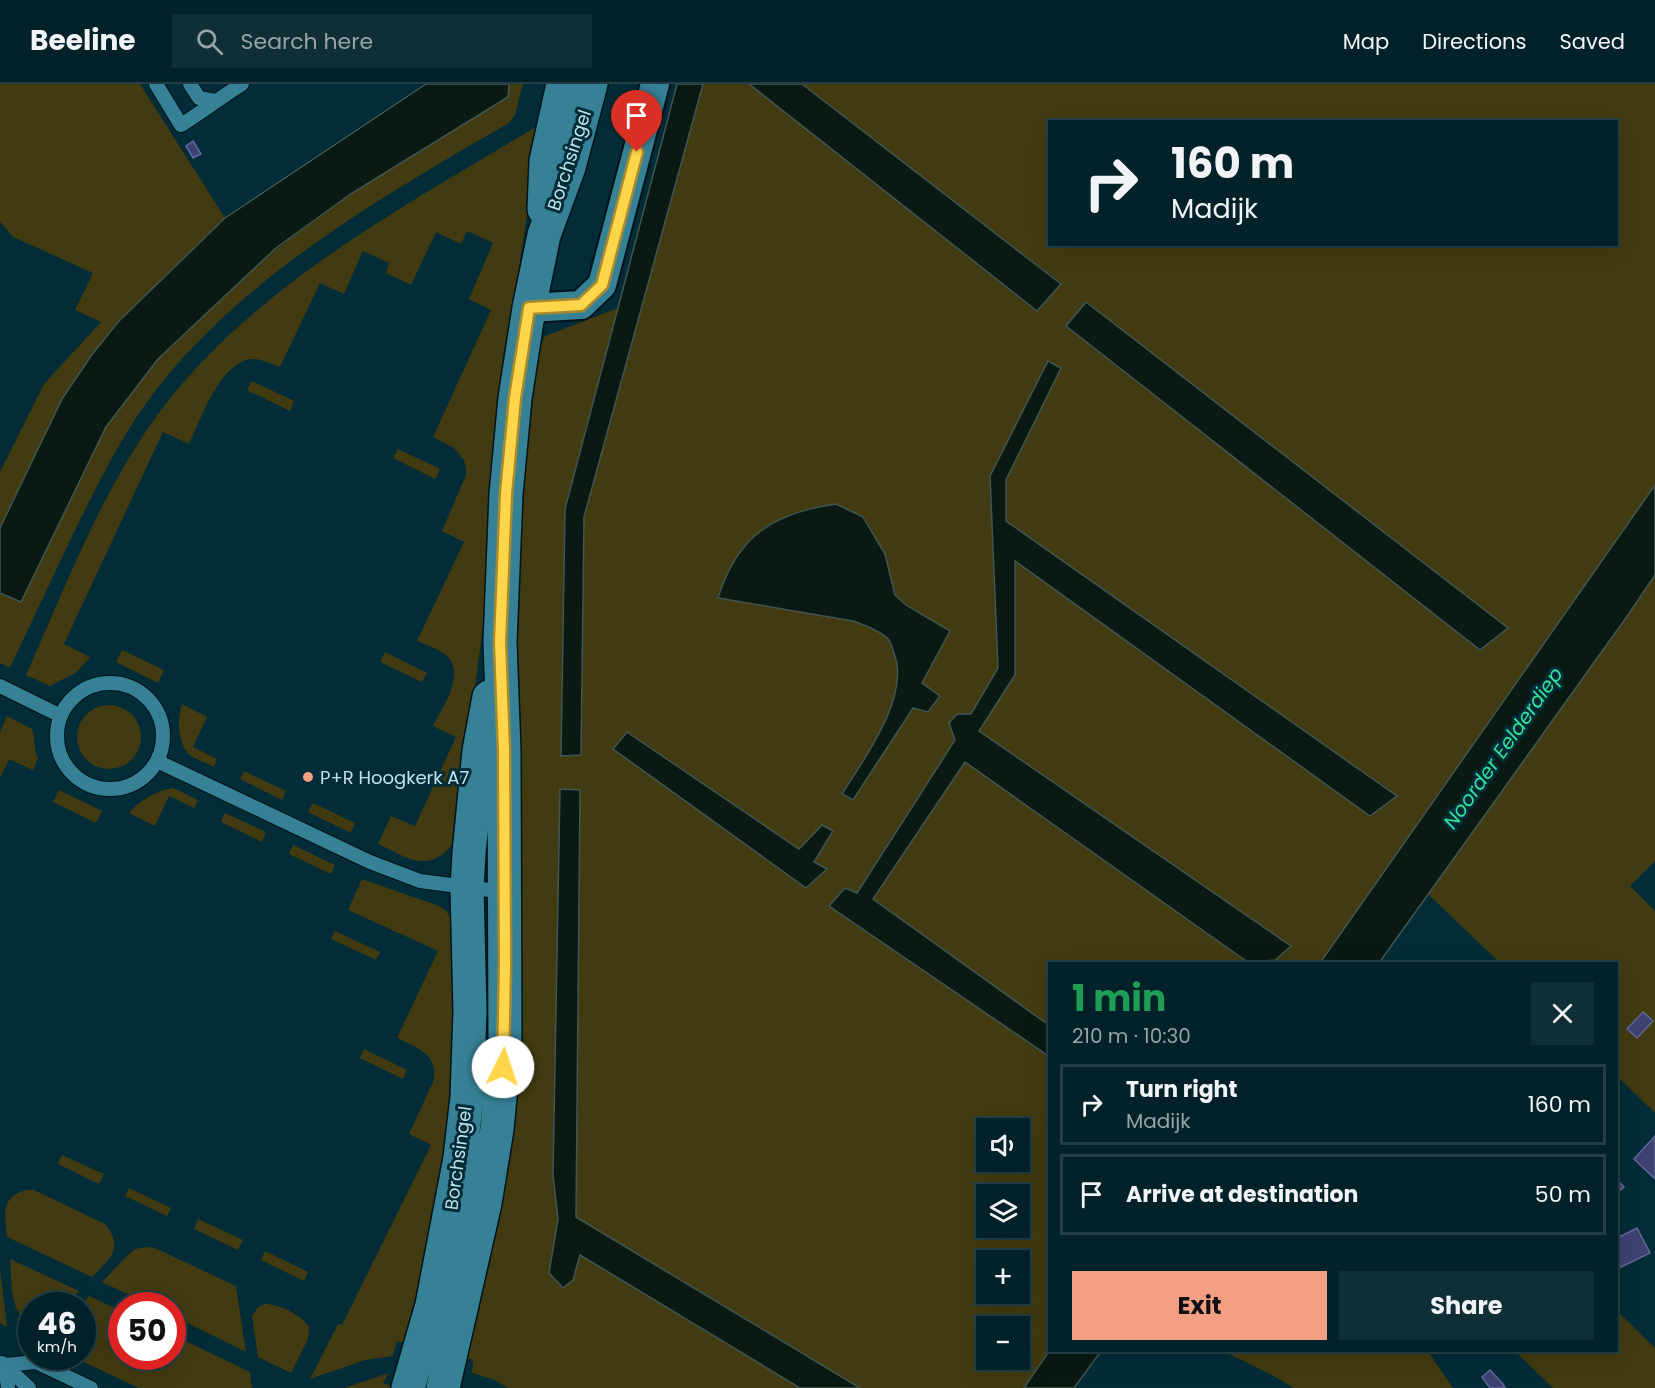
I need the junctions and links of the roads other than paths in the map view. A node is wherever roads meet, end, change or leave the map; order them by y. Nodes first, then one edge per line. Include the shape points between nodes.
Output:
1 (156, 84) edge
2 (190, 84) edge
3 (242, 84) edge
4 (563, 84) edge
5 (591, 84) edge
6 (655, 84) edge
7 (215, 101) junction
8 (544, 235) junction
9 (529, 308) junction
10 (500, 642) junction
11 (0, 687) edge
12 (61, 716) junction
13 (157, 761) junction
14 (467, 888) junction
15 (505, 892) junction
16 (3, 1364) edge
17 (8, 1388) edge
18 (29, 1388) edge
19 (91, 1388) edge
20 (408, 1388) edge
21 (443, 1388) edge

1 - 7 lane via 181,124
2 - 7 lane via 199,98
3 - 7 lane
4 - 8 main road, Borchsingel via 546,161
5 - 8 main road, Borchsingel via 569,167
6 - 9 street via 602,285 581,305
8 - 9 main road, Borchsingel
9 - 10 main road, Borchsingel via 506,494
10 - 14 main road, Borchsingel via 479,751
10 - 15 main road, Borchsingel
11 - 12 lane
12 - 13 lane via 57,731 61,756 73,774 86,783 117,789 146,775
12 - 13 lane via 69,702 88,687 111,682 141,692 152,703 164,732
13 - 14 lane via 380,866 420,882
14 - 15 lane
14 - 20 main road, Borchsingel via 470,1011 460,1158 432,1305
15 - 21 main road, Borchsingel via 505,1046 497,1129
16 - 17 lane
16 - 18 lane
16 - 19 lane via 36,1362

